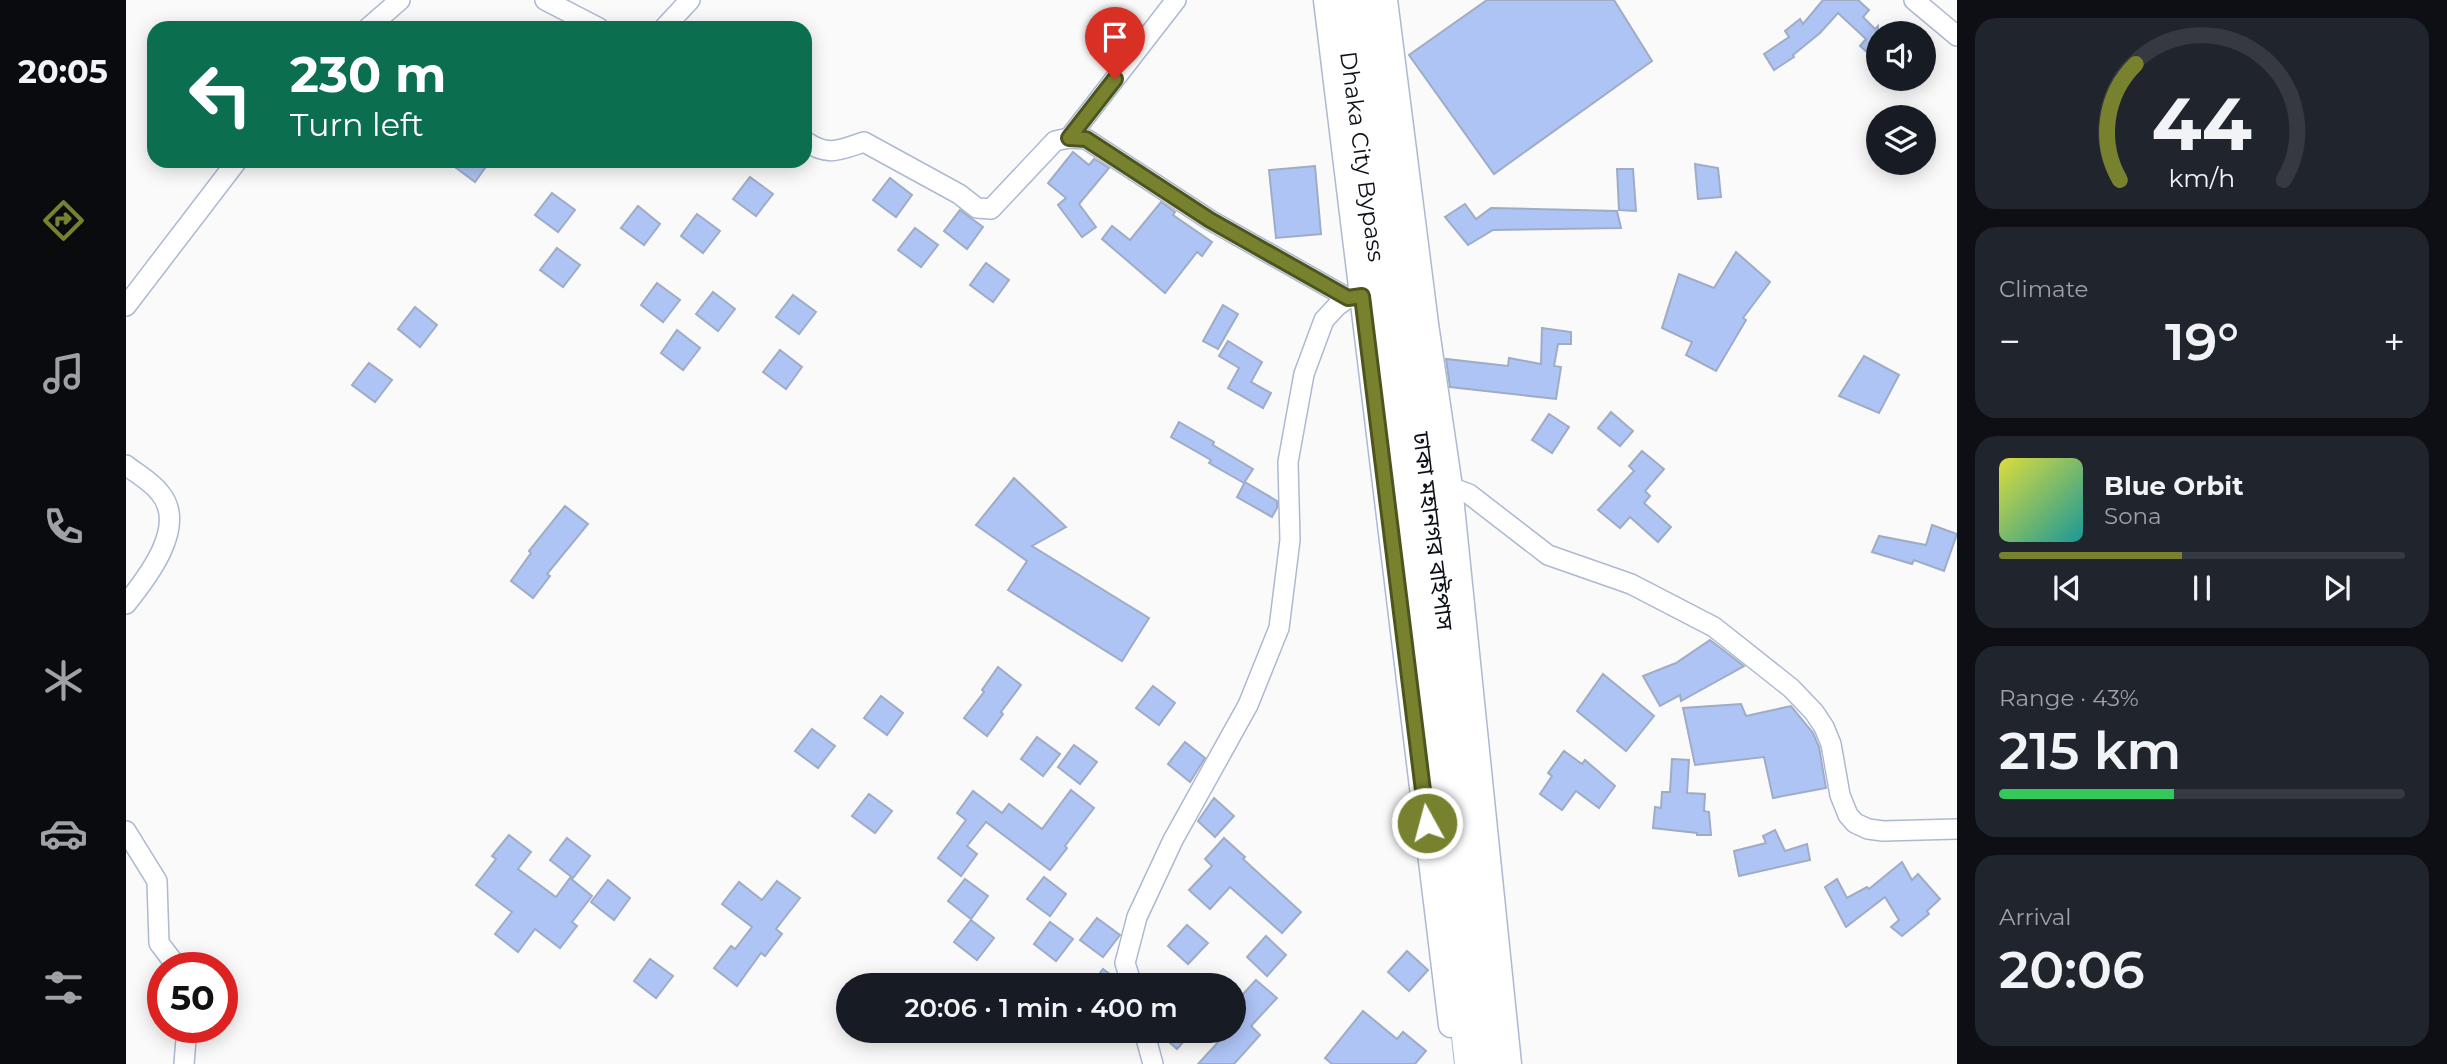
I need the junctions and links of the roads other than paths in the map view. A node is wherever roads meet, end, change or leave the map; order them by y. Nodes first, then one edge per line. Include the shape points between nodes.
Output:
1 (400, 0) edge
2 (545, 0) edge
3 (690, 0) edge
4 (1176, 0) edge
5 (1326, 0) edge
6 (1340, 0) edge
7 (1364, 0) edge
8 (1385, 0) edge
9 (1914, 0) edge
10 (376, 21) edge
11 (586, 21) edge
12 (670, 21) edge
13 (1957, 36) edge
14 (1069, 138) junction
15 (812, 146) edge
16 (232, 168) edge
17 (1355, 297) junction
18 (126, 306) edge
19 (126, 465) edge
20 (1450, 487) junction
21 (126, 604) edge
22 (1957, 829) edge
23 (126, 831) edge
24 (166, 952) edge
25 (1128, 973) edge
26 (186, 1043) edge
27 (1147, 1043) edge
28 (184, 1064) edge
29 (1153, 1064) edge
30 (1456, 1064) edge
31 (1470, 1064) edge
32 (1492, 1064) edge
33 (1509, 1064) edge

1 - 10 street
2 - 11 street
3 - 12 street
4 - 14 street
5 - 17 main road
6 - 31 highway, Dhaka City Bypass via 1385,323
7 - 32 highway, ঢাকা মহানগর বাইপাস via 1465,780
8 - 20 main road
9 - 13 street
14 - 15 street via 1055,141 991,209 977,208 864,142 833,152
14 - 17 street via 1086,139 1210,220
16 - 18 street
17 - 25 street via 1324,320 1304,374 1288,462 1290,540 1279,628 1248,705 1172,840 1137,917 1125,963
17 - 30 main road
19 - 21 street via 161,493 171,514 165,544
20 - 22 street via 1469,494 1548,555 1631,584 1714,627 1791,688 1824,727 1840,795 1855,823 1883,831
20 - 33 main road
23 - 24 street via 157,881 159,943
26 - 28 street
27 - 29 street

